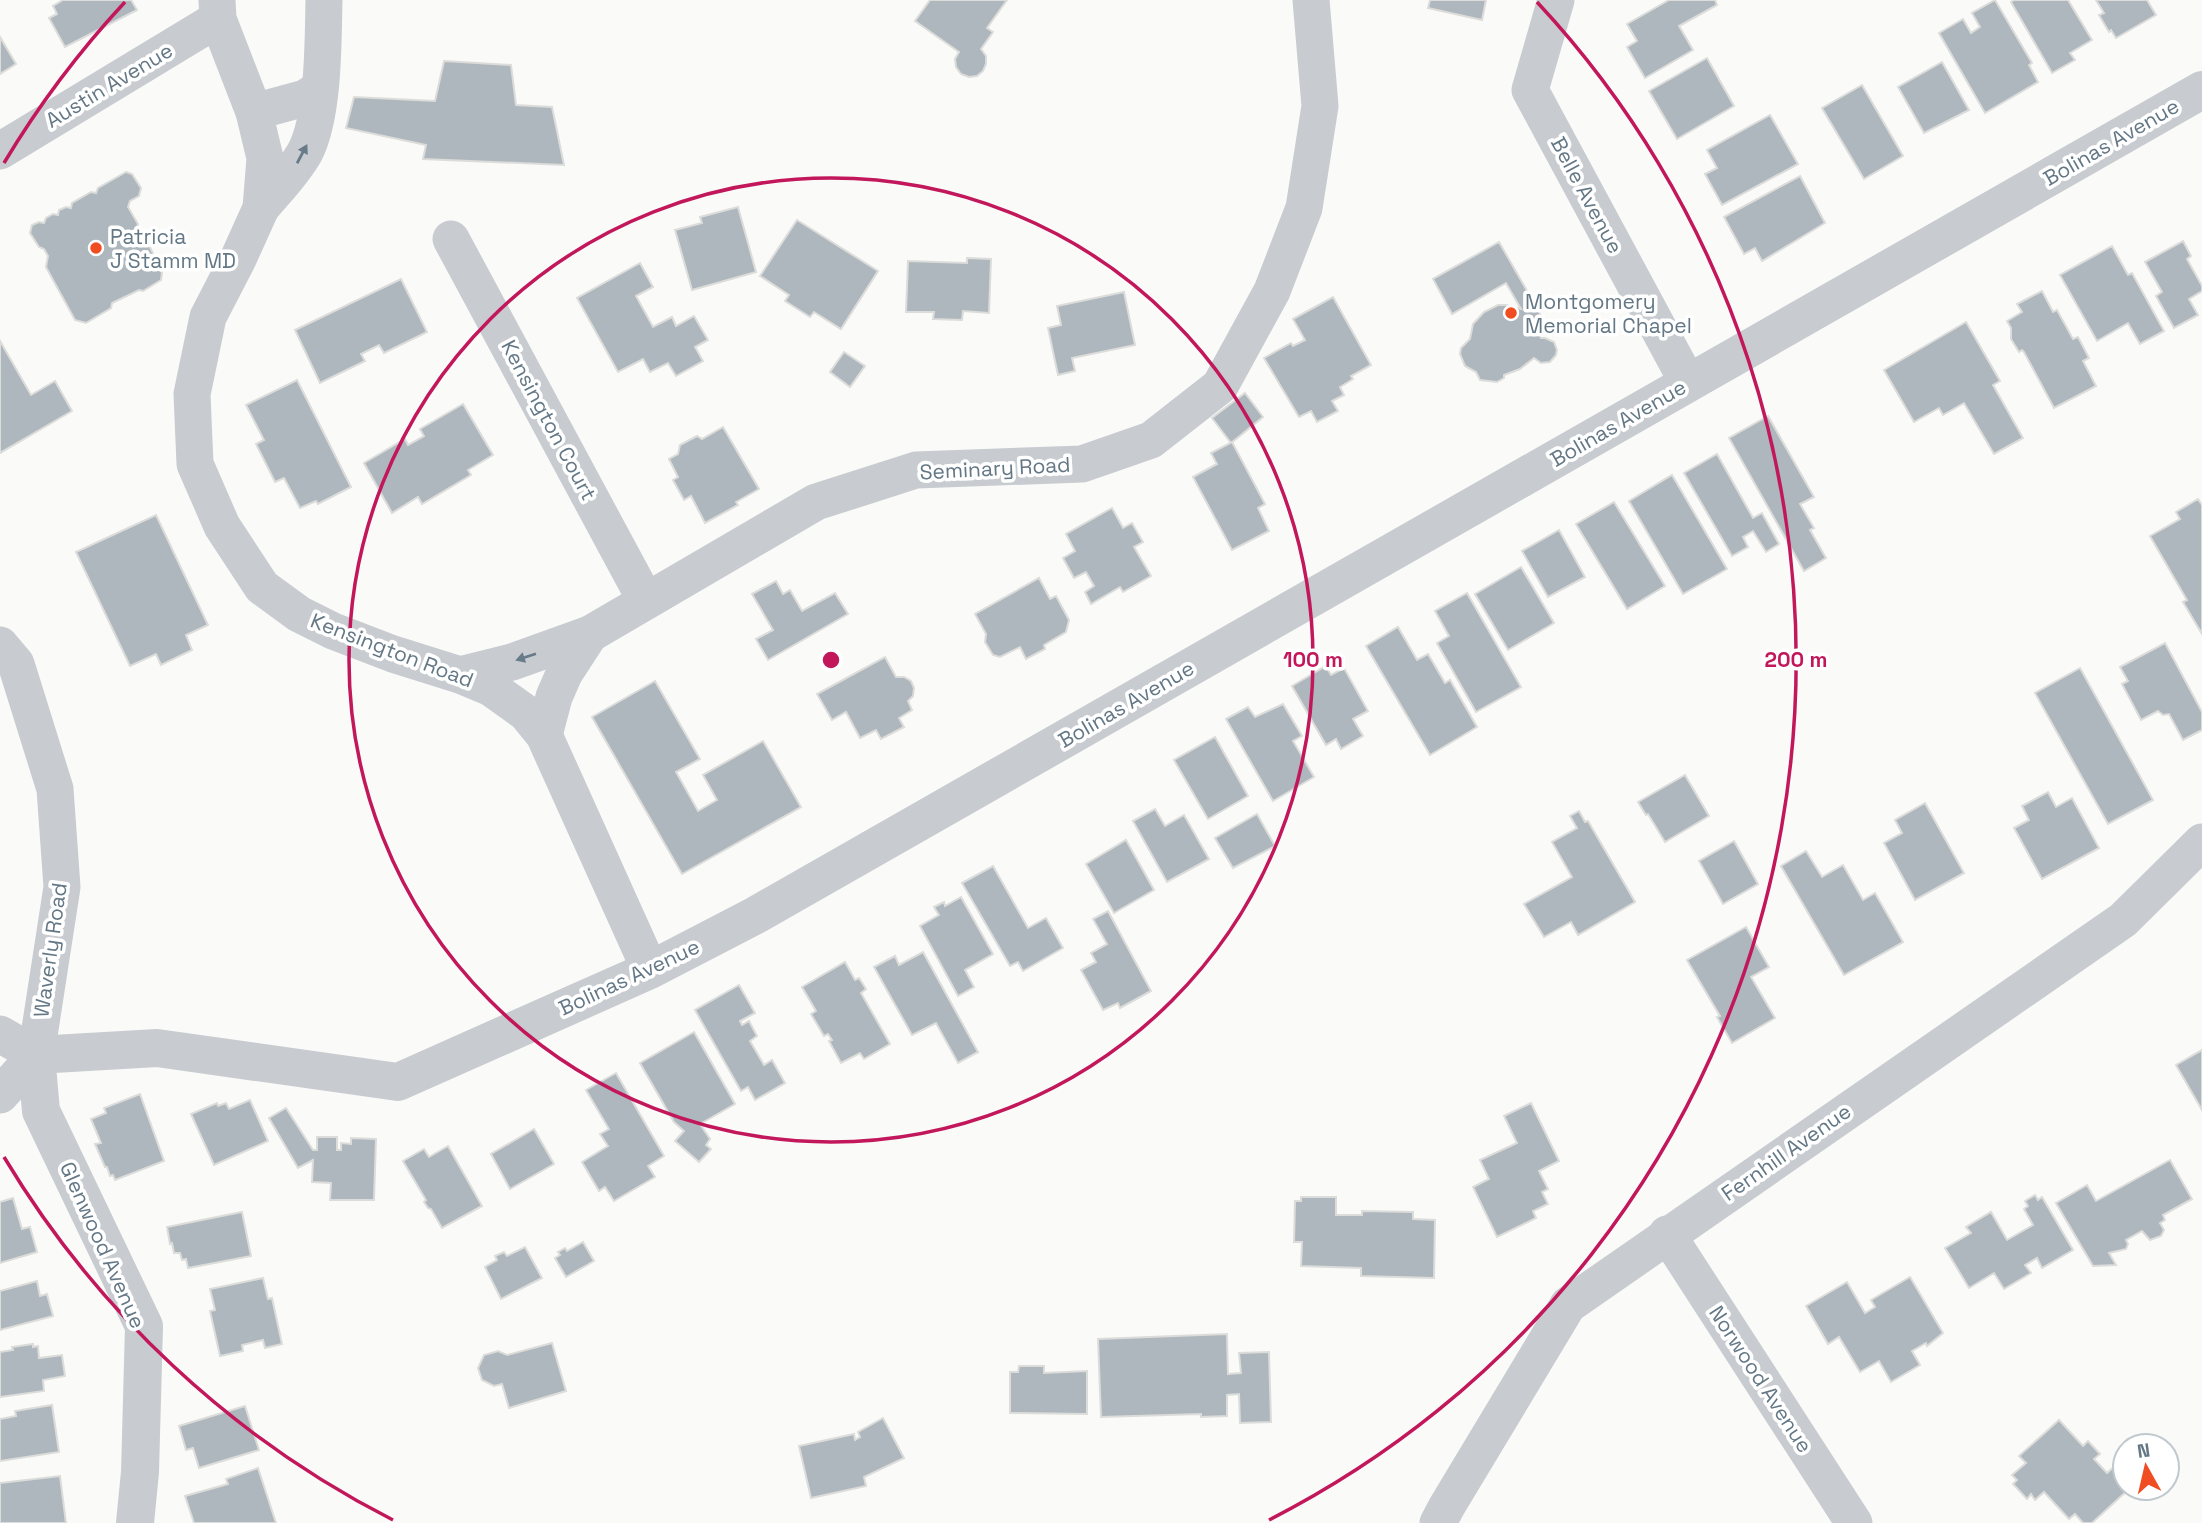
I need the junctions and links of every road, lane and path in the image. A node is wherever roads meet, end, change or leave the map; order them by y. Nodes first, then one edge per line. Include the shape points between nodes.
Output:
1 (324, 0) edge
2 (1311, 0) edge
3 (1556, 0) edge
4 (218, 10) edge
5 (319, 89) junction
6 (2202, 90) edge
7 (254, 112) junction
8 (0, 151) edge
9 (261, 208) junction
10 (451, 239) dead end
11 (1688, 383) junction
12 (646, 601) junction
13 (590, 634) junction
14 (0, 645) edge
15 (460, 675) junction
16 (544, 735) junction
17 (2202, 842) edge
18 (650, 970) junction
19 (0, 1034) edge
20 (36, 1055) junction
21 (0, 1095) edge
22 (1667, 1234) junction
23 (135, 1523) edge
24 (1438, 1523) edge
25 (1854, 1523) edge

1 - 5 street
2 - 12 street, Seminary Road via 1320,106 1304,208 1272,291 1220,386 1151,440 1082,464 916,470 816,502
3 - 11 street, Belle Avenue via 1530,90
4 - 7 street, Kensington Road
4 - 8 street, Austin Avenue
5 - 7 street via 305,98
9 -> 5 street via 306,150
6 - 11 street, Bolinas Avenue
7 - 9 street, Kensington Road via 265,158
9 - 15 street, Kensington Road via 208,317 191,394 195,464 222,526 261,587 333,631
10 - 12 street, Kensington Court
11 - 18 street, Bolinas Avenue via 756,915
12 - 13 street, Seminary Road
13 -> 15 street, Seminary Road
13 - 16 street, Seminary Road via 564,674
14 - 20 street, Waverly Road via 16,664 55,789 62,887
15 - 16 street, Kensington Road via 510,700
16 - 18 street, Kensington Road
17 - 22 street, Fernhill Avenue via 2123,919
18 - 20 street, Bolinas Avenue via 398,1082 157,1048
19 - 20 street
20 - 21 street
20 - 23 street, Glenwood Avenue via 41,1111 144,1326
22 - 24 street, Fernhill Avenue via 1568,1305
22 - 25 street, Norwood Avenue

